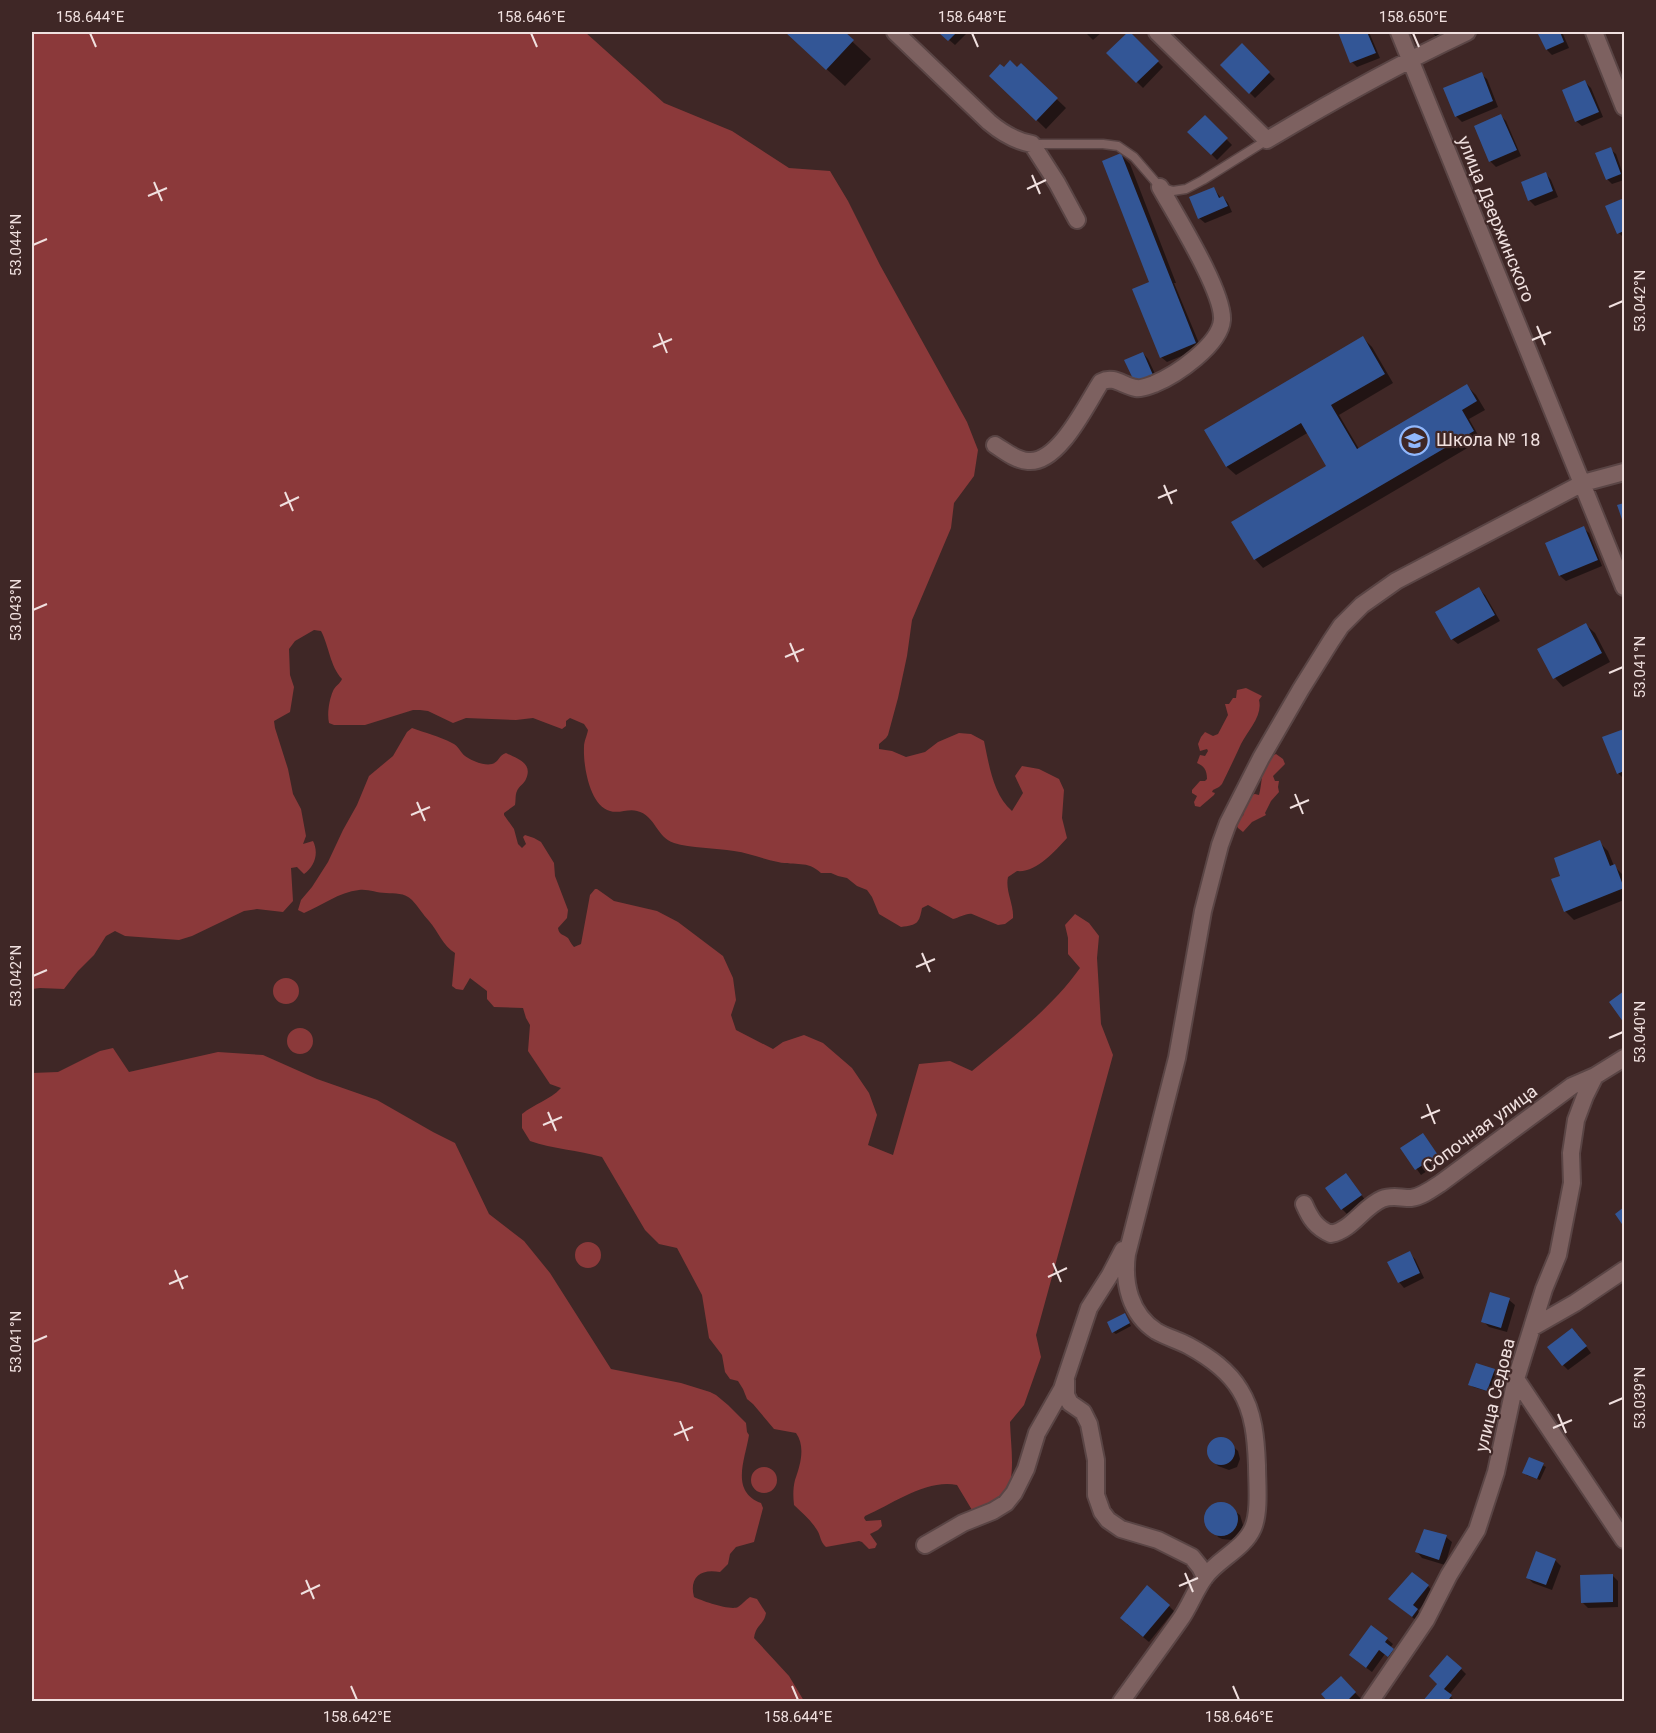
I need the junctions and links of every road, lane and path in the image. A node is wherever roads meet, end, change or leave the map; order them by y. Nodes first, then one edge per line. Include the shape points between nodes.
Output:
1 (895, 32) edge
2 (1157, 32) edge
3 (1399, 32) edge
4 (1467, 32) edge
5 (1594, 32) edge
6 (1410, 59) junction
7 (1624, 107) edge
8 (1267, 140) junction
9 (1032, 144) junction
10 (1160, 187) junction
11 (1077, 220) dead end
12 (995, 445) dead end
13 (1624, 472) edge
14 (1583, 483) junction
15 (1624, 587) edge
16 (1624, 1058) edge
17 (1595, 1076) junction
18 (1304, 1204) dead end
19 (1135, 1222) junction
20 (1624, 1270) edge
21 (1533, 1327) junction
22 (1516, 1378) junction
23 (1066, 1379) junction
24 (1622, 1533) edge
25 (925, 1545) dead end
26 (1205, 1577) junction
27 (1121, 1701) edge
28 (1370, 1701) edge

1 - 9 street via 989,122 1015,140
2 - 8 street
3 - 6 street, улица Дзержинского
4 - 6 street
5 - 7 street
6 - 8 street
6 - 14 street, улица Дзержинского
8 - 10 lane via 1186,189
9 - 10 lane via 1118,146 1134,157
9 - 11 street
10 - 12 street via 1213,286 1220,305 1220,330 1205,350 1152,384 1138,388 1113,379 1101,382 1070,432 1038,460 1019,459
13 - 14 street
14 - 15 street, улица Дзержинского
14 - 19 street via 1377,593 1341,626 1301,689 1248,782 1220,845 1203,911 1177,1058
16 - 17 street, Сопочная улица
17 - 18 street, Сопочная улица via 1572,1086 1431,1189 1415,1197 1382,1200 1338,1233 1328,1234 1316,1225
17 - 21 street, улица Седова via 1576,1120 1570,1153 1572,1183 1558,1255
19 - 23 street via 1117,1264 1089,1308
19 - 26 street via 1125,1270 1137,1312 1154,1330 1192,1348 1224,1371 1243,1395 1254,1431 1254,1526 1244,1541
20 - 21 street
21 - 22 street, улица Седова
22 - 24 street
22 - 28 street, улица Седова via 1496,1472 1477,1530 1426,1620
23 - 25 street via 1009,1500
23 - 26 street via 1070,1403 1083,1412 1089,1424 1096,1460 1096,1495 1102,1512 1120,1529 1158,1540 1192,1557
26 - 27 street via 1180,1620

